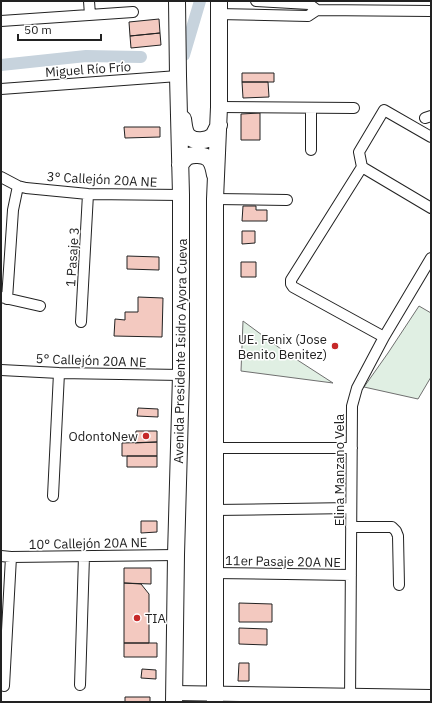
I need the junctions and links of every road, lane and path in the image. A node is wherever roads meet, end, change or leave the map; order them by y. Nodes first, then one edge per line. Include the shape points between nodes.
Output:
1 (89, 1) edge
2 (177, 1) edge
3 (256, 1) edge
4 (378, 5) edge
5 (218, 7) edge
6 (317, 10) junction
7 (431, 11) edge
8 (133, 12) dead end
9 (90, 15) junction
10 (1, 21) edge
11 (178, 76) junction
12 (1, 89) edge
13 (178, 94) junction
14 (219, 108) junction
15 (311, 108) junction
16 (354, 108) dead end
17 (219, 125) junction
18 (431, 137) edge
19 (311, 150) dead end
20 (180, 165) junction
21 (362, 167) junction
22 (1, 177) edge
23 (216, 178) junction
24 (18, 186) junction
25 (88, 194) junction
26 (181, 195) junction
27 (215, 199) junction
28 (287, 200) dead end
29 (431, 208) edge
30 (431, 258) edge
31 (4, 298) edge
32 (40, 306) dead end
33 (81, 322) dead end
34 (384, 337) junction
35 (1, 370) edge
36 (59, 373) junction
37 (181, 375) junction
38 (215, 448) junction
39 (352, 448) junction
40 (54, 496) dead end
41 (351, 508) junction
42 (215, 510) junction
43 (351, 527) junction
44 (176, 555) junction
45 (84, 556) junction
46 (6, 557) edge
47 (214, 573) junction
48 (351, 575) junction
49 (399, 585) dead end
50 (80, 685) dead end
51 (4, 686) dead end
52 (174, 697) edge
53 (431, 697) edge
54 (215, 698) edge
55 (350, 699) edge

1 - 9 street
2 - 11 main road, Avenida Presidente Isidro Ayora Cueva
3 - 6 street via 309,4
4 - 6 street
4 - 7 street
5 - 6 street via 308,16
5 - 14 main road
8 - 9 street
9 - 10 street
11 - 12 street, Miguel Río Frío
11 - 13 main road, Avenida Presidente Isidro Ayora Cueva
13 - 17 main road via 184,129 188,136 193,139 208,139
13 - 20 main road, Avenida Presidente Isidro Ayora Cueva
14 - 15 street
14 - 17 main road
15 - 16 street
15 - 19 street
17 - 23 main road
18 - 21 street via 384,110 359,152
20 - 23 main road via 186,157 192,155 206,157 213,165
20 - 26 main road, Avenida Presidente Isidro Ayora Cueva
21 - 29 street
21 - 34 street via 291,280 291,284
22 - 24 street, 3° Callejón 20A NE
23 - 27 main road
24 - 25 street, 3° Callejón 20A NE
24 - 31 street
25 - 26 street, 3° Callejón 20A NE
25 - 33 street, 1 Pasaje 3
26 - 37 main road, Avenida Presidente Isidro Ayora Cueva
27 - 28 street
27 - 38 main road
30 - 34 street, Elina Manzano Vela
31 - 32 street
34 - 39 street, Elina Manzano Vela via 357,388 352,406
35 - 36 street, 5° Callejón 20A NE
36 - 37 street, 5° Callejón 20A NE
36 - 40 street
37 - 44 main road, Avenida Presidente Isidro Ayora Cueva
38 - 39 street
38 - 42 main road
39 - 41 street, Elina Manzano Vela
41 - 42 street
41 - 43 street, Elina Manzano Vela
42 - 47 main road
43 - 48 street, Elina Manzano Vela
43 - 49 street via 392,527 396,531
44 - 45 street, 10° Callejón 20A NE
44 - 52 main road, Avenida Presidente Isidro Ayora Cueva
45 - 46 street, 10° Callejón 20A NE
45 - 50 street
46 - 51 street
47 - 48 street, 11er Pasaje 20A NE
47 - 54 main road
48 - 55 street, Elina Manzano Vela
52 - 54 main road
53 - 55 main road
54 - 55 main road

